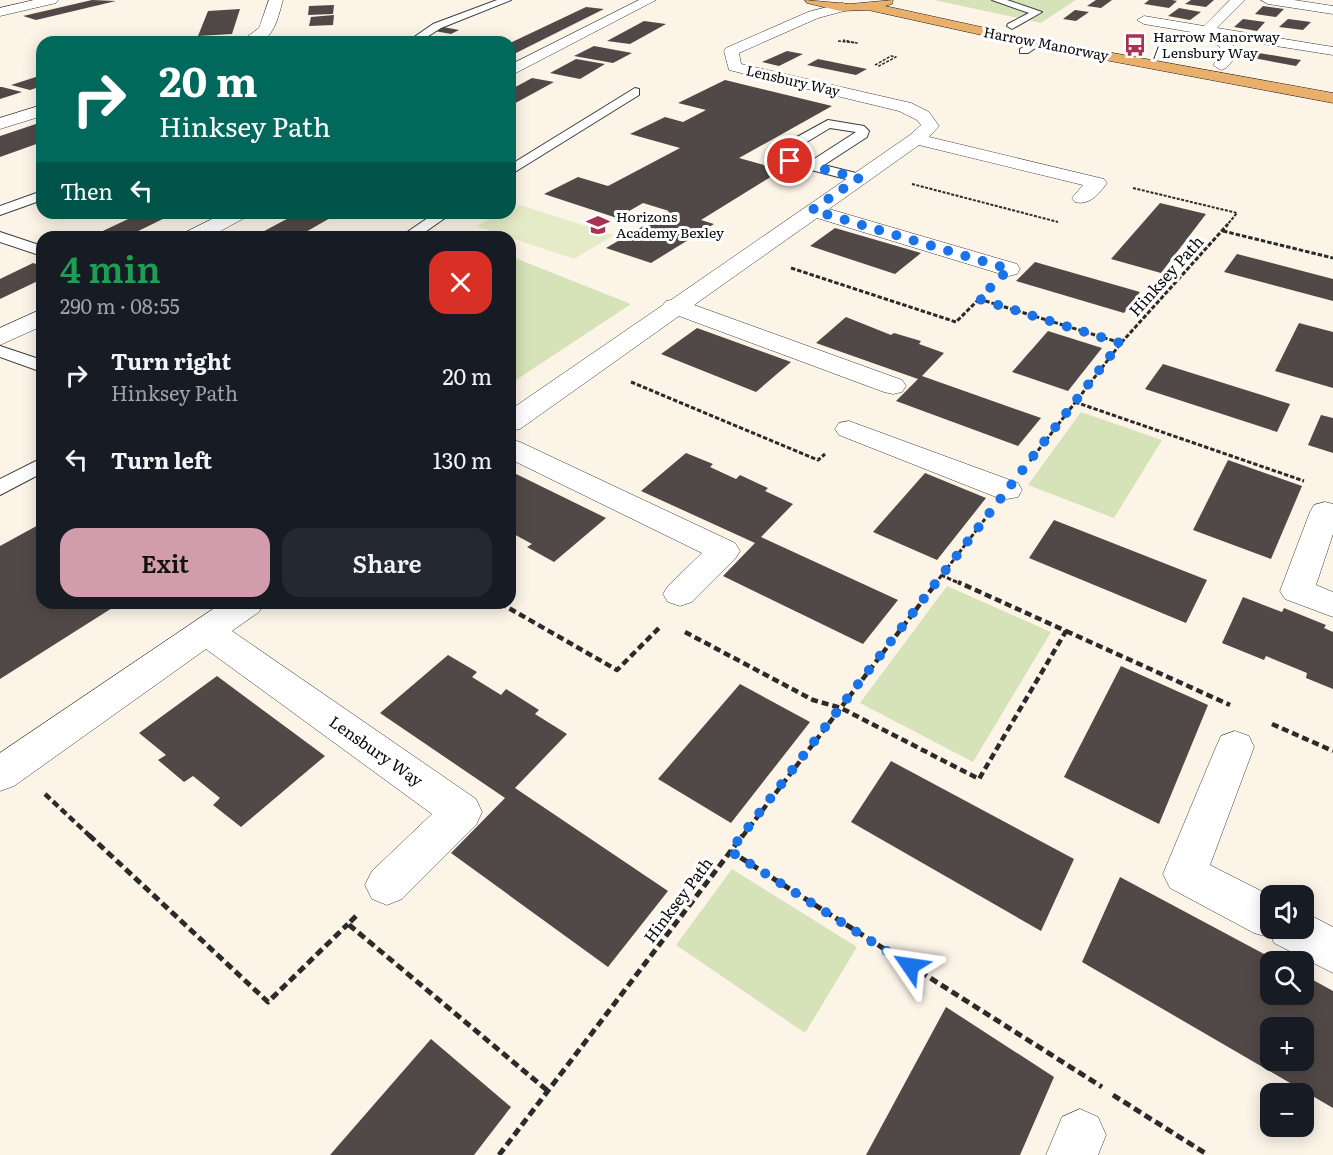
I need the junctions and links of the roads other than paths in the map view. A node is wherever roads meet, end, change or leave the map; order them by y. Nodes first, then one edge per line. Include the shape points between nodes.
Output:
1 (51, 0) edge
2 (276, 0) edge
3 (506, 0) edge
4 (888, 0) edge
5 (997, 0) edge
6 (1238, 0) edge
7 (1268, 0) edge
8 (913, 2) dead end
9 (619, 3) dead end
10 (644, 3) edge
11 (814, 6) edge
12 (866, 6) junction
13 (843, 7) joint
14 (1333, 10) edge
15 (0, 12) edge
16 (1144, 20) dead end
17 (1012, 26) junction
18 (1207, 30) junction
19 (262, 36) edge
20 (421, 36) edge
21 (1333, 51) edge
22 (1221, 65) junction
23 (516, 68) edge
24 (1333, 85) edge
25 (635, 92) dead end
26 (1333, 98) edge
27 (36, 112) edge
28 (0, 124) edge
29 (916, 139) junction
30 (813, 166) junction
31 (516, 167) edge
32 (863, 175) junction
33 (36, 197) edge
34 (1082, 198) road end
35 (812, 210) junction
36 (0, 212) edge
37 (228, 219) edge
38 (436, 219) edge
39 (205, 231) edge
40 (418, 231) edge
41 (0, 237) edge
42 (36, 249) edge
43 (1009, 269) road end
44 (674, 306) junction
45 (36, 319) edge
46 (0, 338) edge
47 (0, 351) edge
48 (36, 364) edge
49 (893, 386) dead end
50 (516, 419) edge
51 (849, 429) road end
52 (516, 451) edge
53 (36, 467) edge
54 (0, 488) edge
55 (1007, 490) road end
56 (1325, 512) dead end
57 (680, 594) dead end
58 (1333, 605) edge
59 (238, 609) edge
60 (206, 631) junction
61 (1236, 727) road end
62 (6, 769) edge
63 (387, 885) road end
64 (1260, 913) edge
65 (1311, 939) edge
66 (1333, 951) edge

1 - 15 street
2 - 19 street
3 - 20 lane
4 - 12 main road
5 - 17 lane via 1037,12
6 - 18 street
7 - 14 street
8 - 17 main road, Harrow Manorway
9 - 10 street
10 - 23 street
11 - 13 street, Lensbury Way
11 - 29 street, Lensbury Way via 732,51 734,67 905,107 922,116 930,126
12 - 13 main road
12 - 26 main road, Harrow Manorway via 1030,47
16 - 18 street
17 - 22 main road, Harrow Manorway
18 - 21 street
18 - 22 street via 1227,46 1227,57
22 - 24 main road, Harrow Manorway
25 - 31 lane
27 - 28 street
29 - 32 street
29 - 34 street via 1097,183
30 - 30 lane via 777,154 828,124 863,131
30 - 32 lane
32 - 35 street
33 - 36 lane
35 - 43 street
35 - 44 street
37 - 39 street
38 - 40 lane
41 - 42 lane
44 - 49 street
44 - 50 street
45 - 46 street
47 - 48 lane
51 - 55 street
52 - 57 street via 724,551
53 - 54 lane
56 - 58 street via 1297,591
59 - 60 street
60 - 62 street
60 - 63 street, Lensbury Way via 461,812
61 - 64 street via 1185,874
65 - 66 street

